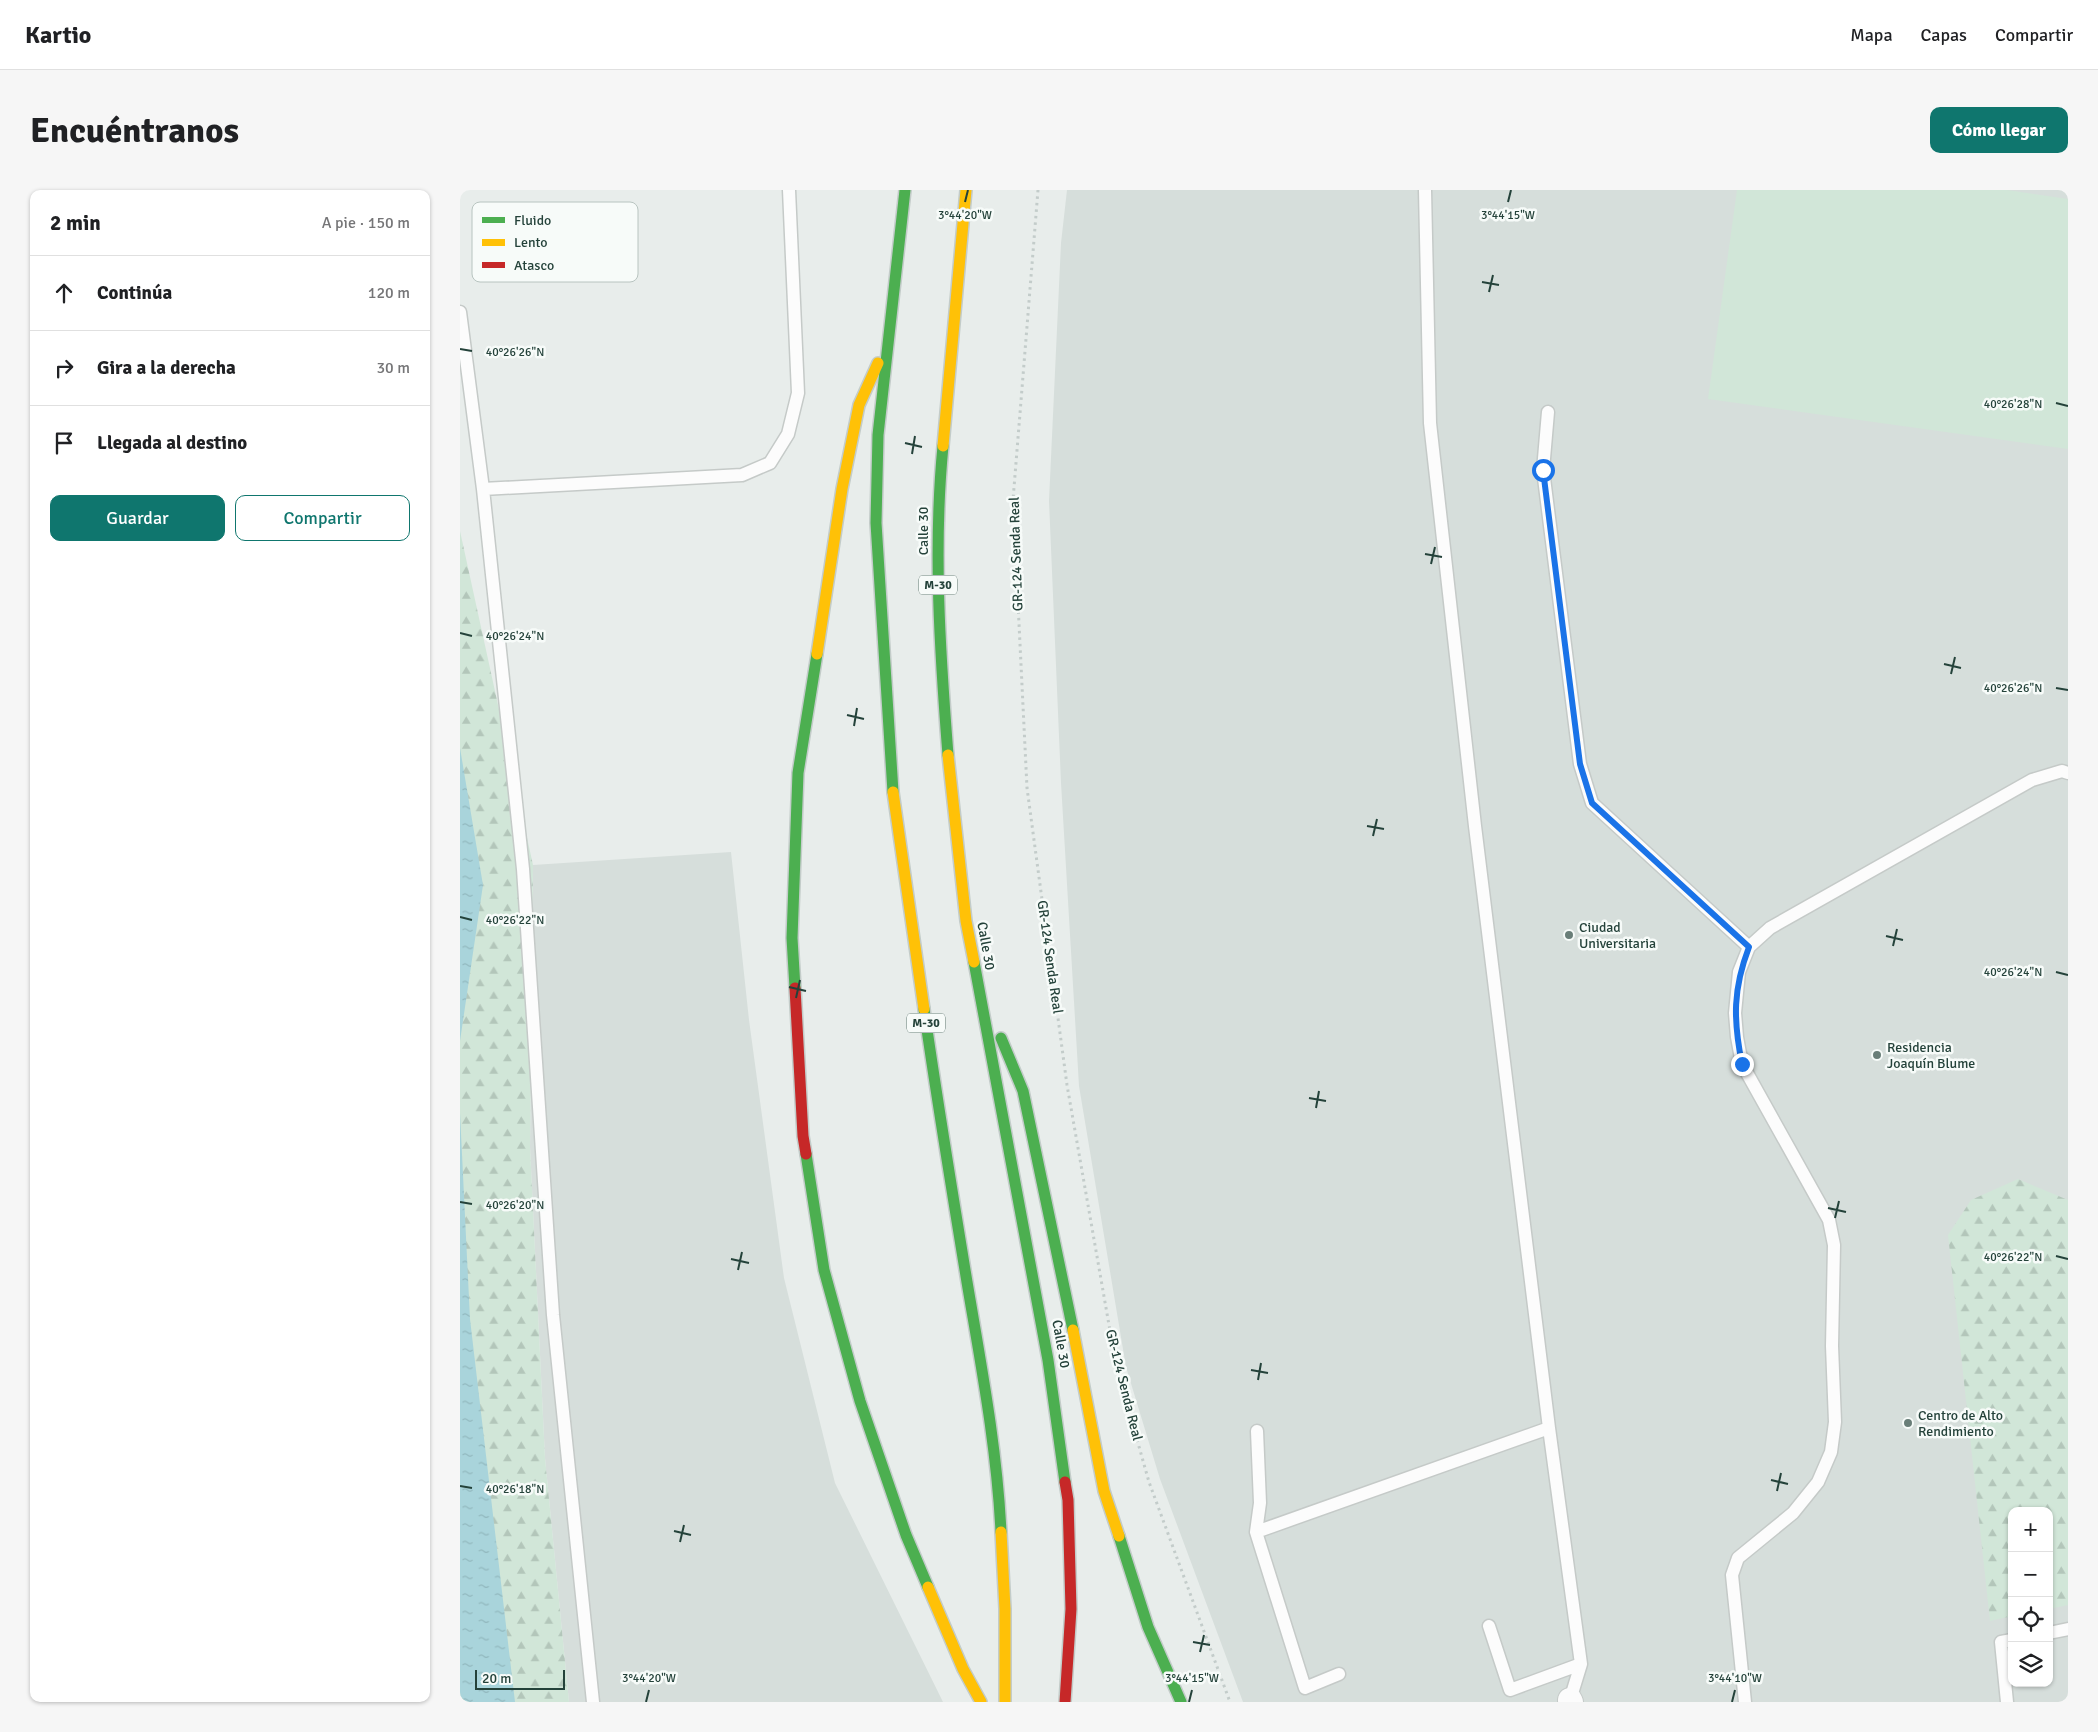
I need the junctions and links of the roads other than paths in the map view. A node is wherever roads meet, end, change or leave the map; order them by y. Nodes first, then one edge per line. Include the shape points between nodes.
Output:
1 (789, 190) edge
2 (905, 190) edge
3 (966, 190) edge
4 (1425, 190) edge
5 (460, 312) edge
6 (888, 342) junction
7 (1548, 412) dead end
8 (483, 489) junction
9 (2068, 773) edge
10 (1749, 947) junction
11 (977, 979) junction
12 (1549, 1428) junction
13 (1258, 1431) dead end
14 (1256, 1532) junction
15 (1489, 1626) dead end
16 (2068, 1629) edge
17 (2053, 1632) edge
18 (2008, 1641) edge
19 (1581, 1664) junction
20 (1339, 1674) dead end
21 (1570, 1701) edge
22 (592, 1702) edge
23 (981, 1702) edge
24 (1005, 1702) edge
25 (1065, 1702) edge
26 (1180, 1702) edge
27 (1745, 1702) edge
28 (2007, 1702) edge

1 - 8 lane via 798,392 788,434 770,463 742,475
2 - 6 highway, M-30
3 - 11 highway, Calle 30 / M-30 via 938,496 938,636 949,772 966,921
4 - 12 lane via 1430,424 1475,826
5 - 8 lane
6 - 23 highway via 859,405 842,489 798,773 792,938 803,1136 824,1270 860,1401 906,1535 963,1669
6 - 24 highway, M-30 via 878,435 876,523 894,805 1000,1492
7 - 10 lane via 1543,470 1580,764 1592,803
8 - 22 lane via 522,869 553,1315
9 - 10 lane via 2062,771 2032,780 1770,928
10 - 27 lane via 1739,972 1735,1013 1742,1064 1829,1220 1834,1245 1832,1346 1835,1422 1830,1452 1818,1482 1793,1513 1738,1558 1732,1575
11 - 25 highway, Calle 30 / M-30 via 1048,1360 1068,1500 1071,1609
11 - 26 highway via 1023,1091 1104,1492 1148,1627
12 - 14 lane
12 - 19 lane
13 - 14 lane via 1260,1503
14 - 20 lane via 1304,1688
15 - 19 lane via 1510,1690
16 - 17 lane
18 - 28 lane via 2001,1642
19 - 21 lane

